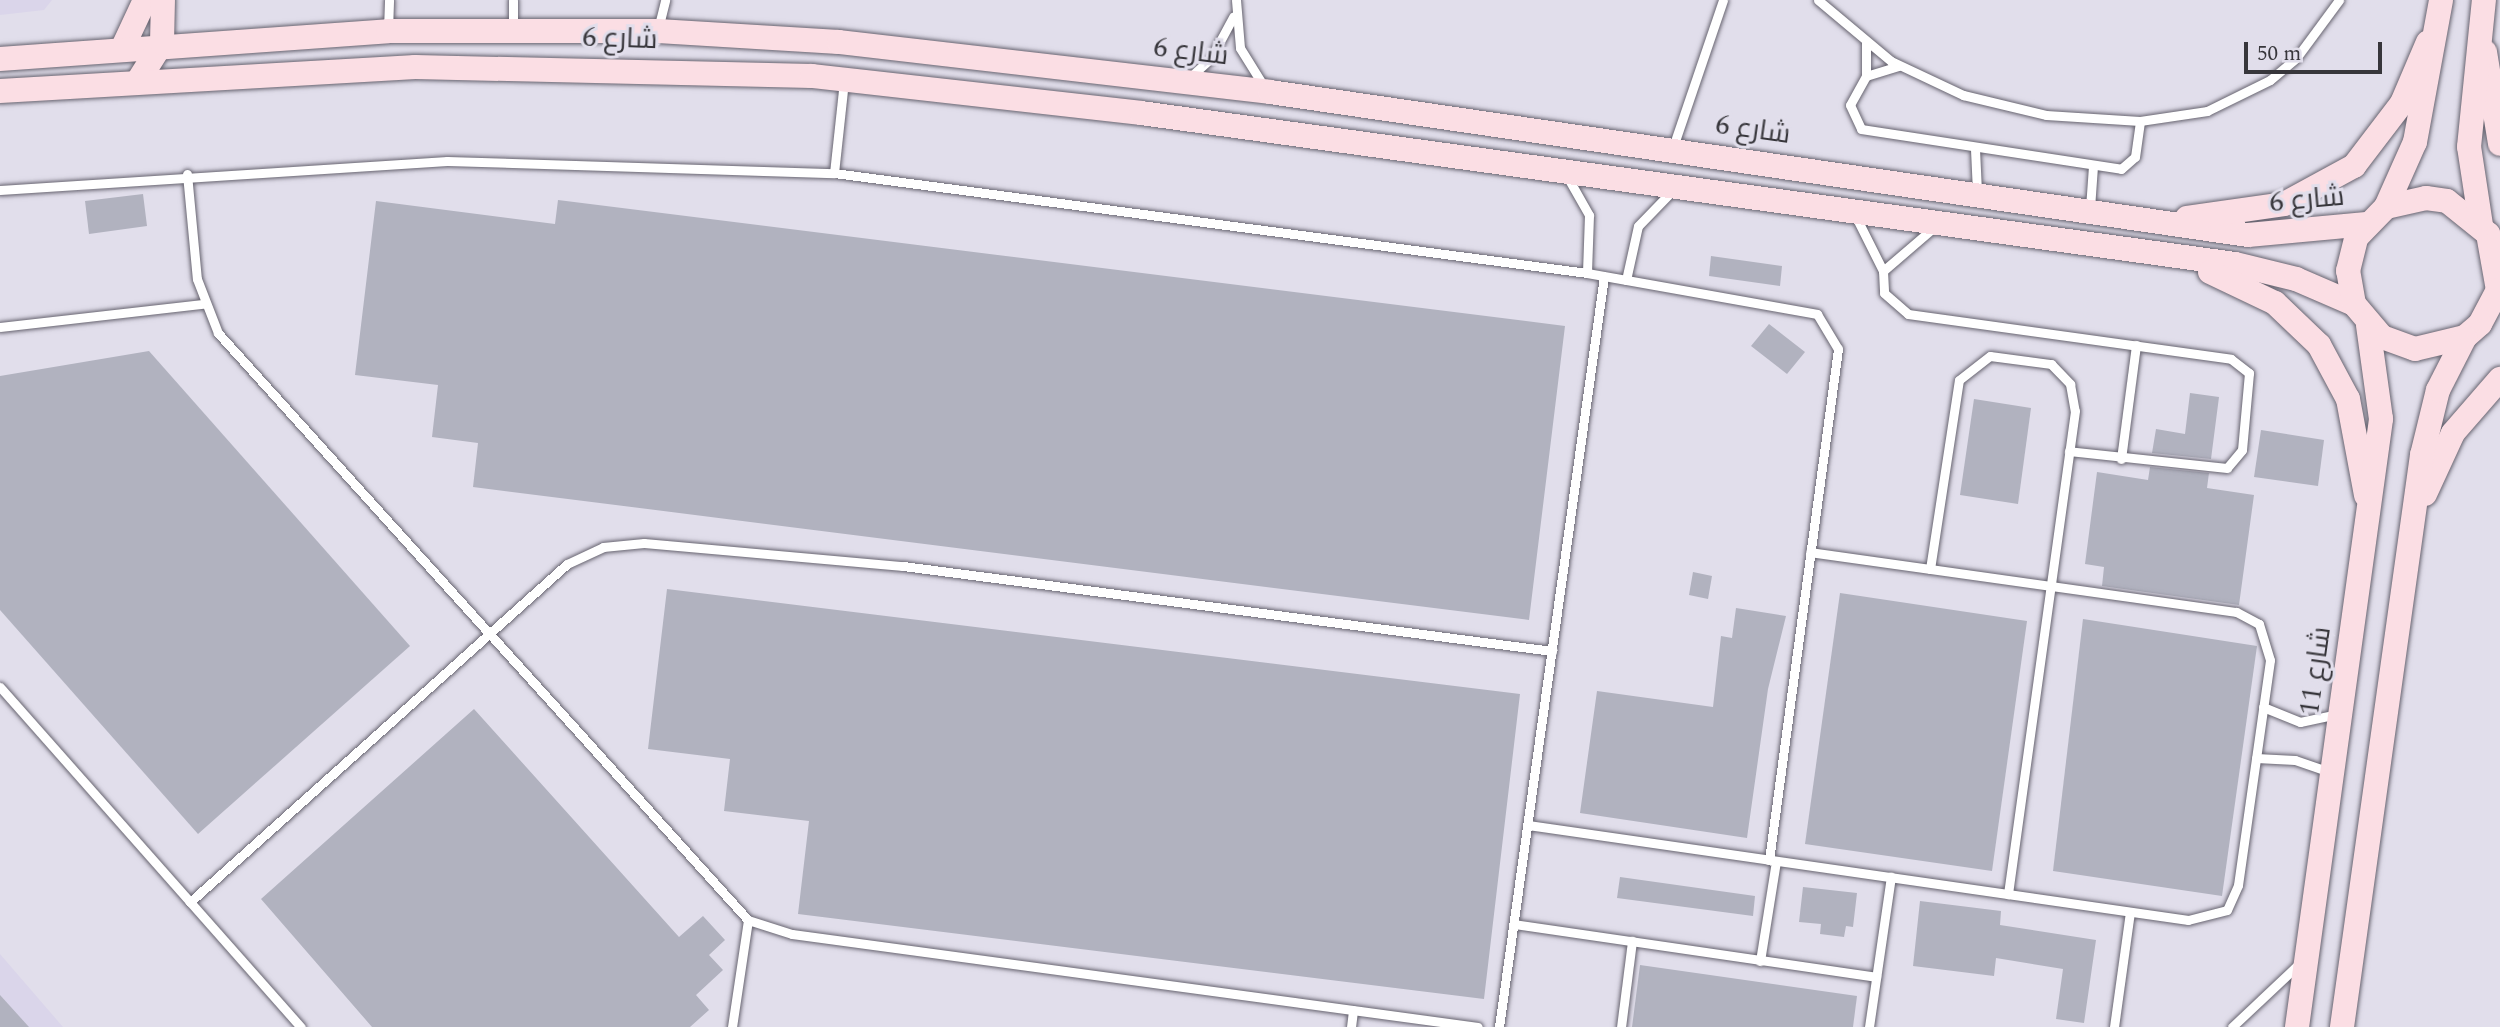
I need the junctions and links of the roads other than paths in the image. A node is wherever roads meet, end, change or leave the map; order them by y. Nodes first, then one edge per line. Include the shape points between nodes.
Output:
1 (145, 0) edge
2 (163, 0) edge
3 (390, 0) edge
4 (513, 0) edge
5 (665, 0) edge
6 (1236, 0) edge
7 (1723, 0) edge
8 (1818, 0) edge
9 (2339, 0) edge
10 (2484, 0) edge
11 (2440, 10) edge
12 (1235, 12) junction
13 (513, 30) junction
14 (2479, 30) junction
15 (388, 31) junction
16 (658, 31) junction
17 (1866, 42) junction
18 (162, 43) junction
19 (123, 47) junction
20 (0, 59) edge
21 (1899, 66) junction
22 (1866, 76) junction
23 (844, 79) junction
24 (138, 81) junction
25 (1185, 81) junction
26 (0, 91) edge
27 (1270, 92) junction
28 (2140, 121) junction
29 (2500, 144) edge
30 (1673, 148) junction
31 (1975, 149) junction
32 (2093, 166) junction
33 (1559, 170) junction
34 (834, 173) junction
35 (187, 174) junction
36 (1682, 188) junction
37 (0, 190) edge
38 (1977, 192) junction
39 (2386, 207) junction
40 (2090, 208) junction
41 (1853, 213) junction
42 (2168, 221) junction
43 (1940, 224) junction
44 (2366, 224) junction
45 (2490, 233) edge
46 (2156, 254) junction
47 (1883, 271) junction
48 (1587, 273) junction
49 (1604, 276) junction
50 (1626, 280) junction
51 (203, 304) junction
52 (2354, 304) junction
53 (2368, 325) junction
54 (0, 327) edge
55 (2482, 327) edge
56 (2136, 345) junction
57 (2500, 379) edge
58 (2069, 452) junction
59 (2121, 459) junction
60 (2370, 511) junction
61 (2414, 513) junction
62 (1810, 552) junction
63 (1930, 569) junction
64 (2051, 586) junction
65 (487, 635) junction
66 (1552, 651) junction
67 (0, 687) edge
68 (2263, 707) junction
69 (2339, 713) junction
70 (2256, 758) junction
71 (2331, 774) junction
72 (1528, 825) junction
73 (1772, 861) junction
74 (1891, 877) junction
75 (2008, 894) junction
76 (190, 902) junction
77 (2130, 912) junction
78 (748, 920) junction
79 (1514, 924) junction
80 (1632, 942) junction
81 (2306, 956) junction
82 (1760, 961) junction
83 (1877, 977) junction
84 (1353, 1010) junction
85 (301, 1027) edge
86 (732, 1027) edge
87 (1351, 1027) edge
88 (1478, 1027) edge
89 (1499, 1027) edge
90 (1620, 1027) edge
91 (1869, 1027) edge
92 (2114, 1027) edge
93 (2231, 1027) edge
94 (2297, 1027) edge
95 (2342, 1027) edge

1 - 19 street
2 - 18 street
3 - 15 lane
4 - 13 lane
5 - 16 lane
6 - 12 lane
7 - 30 lane
8 - 17 lane
9 - 28 lane via 2313,39 2270,80 2207,111
10 - 14 street
11 - 39 street, شارع 6 via 2425,108
11 - 42 street via 2402,103 2354,166 2284,204
12 - 25 lane via 1211,58
12 - 27 lane via 1240,48
13 - 15 street, شارع 6
13 - 16 street, شارع 6
14 - 29 street
14 - 45 street via 2469,147
15 - 18 street, شارع 6
16 - 25 street, شارع 6 via 927,50
17 - 21 lane
17 - 22 lane
18 - 19 street, شارع 6
18 - 24 street
19 - 20 street, شارع 6
21 - 22 lane
21 - 28 lane via 2004,107
22 - 31 lane via 1850,105 1861,129
23 - 24 street, شارع 6 via 479,66
23 - 33 street, شارع 6
23 - 34 lane
24 - 26 street, شارع 6
25 - 27 street, شارع 6
27 - 30 street, شارع 6
28 - 32 lane via 2129,166
30 - 38 street, شارع 6
31 - 32 lane
31 - 38 lane
32 - 40 lane
33 - 36 street, شارع 6
33 - 48 lane via 1589,215
34 - 35 lane via 473,160
34 - 48 lane
35 - 37 lane
35 - 51 lane
36 - 41 street, شارع 6
36 - 50 lane via 1656,202 1638,226
38 - 40 street, شارع 6
39 - 44 street
39 - 45 street via 2436,200
40 - 42 street, شارع 6
41 - 43 street, شارع 6
41 - 47 lane
42 - 44 street, شارع 6 via 2248,235
43 - 46 street, شارع 6
43 - 47 lane
44 - 52 street via 2350,254
45 - 55 street via 2499,271
46 - 52 street, شارع 6 via 2266,270
46 - 60 street via 2249,287 2319,345 2348,398
47 - 56 lane via 1884,293 1908,314
48 - 49 lane
49 - 50 lane
49 - 66 lane
50 - 62 lane via 1797,306 1817,314 1831,330 1837,362
51 - 54 lane
51 - 65 lane via 229,345
52 - 53 street
53 - 55 street via 2415,349
53 - 60 street, شارع 11 via 2381,419
55 - 61 street via 2428,422
56 - 59 lane
56 - 59 lane via 2239,361 2249,373 2250,388 2242,450 2227,468
57 - 61 street via 2453,433
58 - 59 lane
58 - 63 lane via 2074,397 2062,372 2038,359 2003,355 1967,369 1956,393
58 - 64 lane
60 - 69 street, شارع 11
61 - 95 street
62 - 63 lane
62 - 73 lane
63 - 64 lane
64 - 68 lane via 2249,616 2271,647
64 - 75 lane
65 - 66 lane via 566,564 603,547 644,543 903,566
65 - 76 lane
65 - 78 lane
66 - 72 lane
67 - 76 lane
68 - 69 lane via 2300,722
68 - 70 lane
69 - 71 street, شارع 11
70 - 71 lane via 2295,760
70 - 77 lane via 2238,885 2227,911 2202,922
71 - 81 street, شارع 11
72 - 73 lane
72 - 79 lane
73 - 74 lane
73 - 82 lane
74 - 75 lane
74 - 83 lane
75 - 77 lane
76 - 85 lane
77 - 92 lane
78 - 84 lane via 792,934
78 - 86 lane
79 - 80 lane
79 - 89 lane
80 - 82 lane
80 - 90 lane
81 - 93 lane
81 - 94 street, شارع 11
82 - 83 lane
83 - 91 lane
84 - 87 lane
84 - 88 lane

